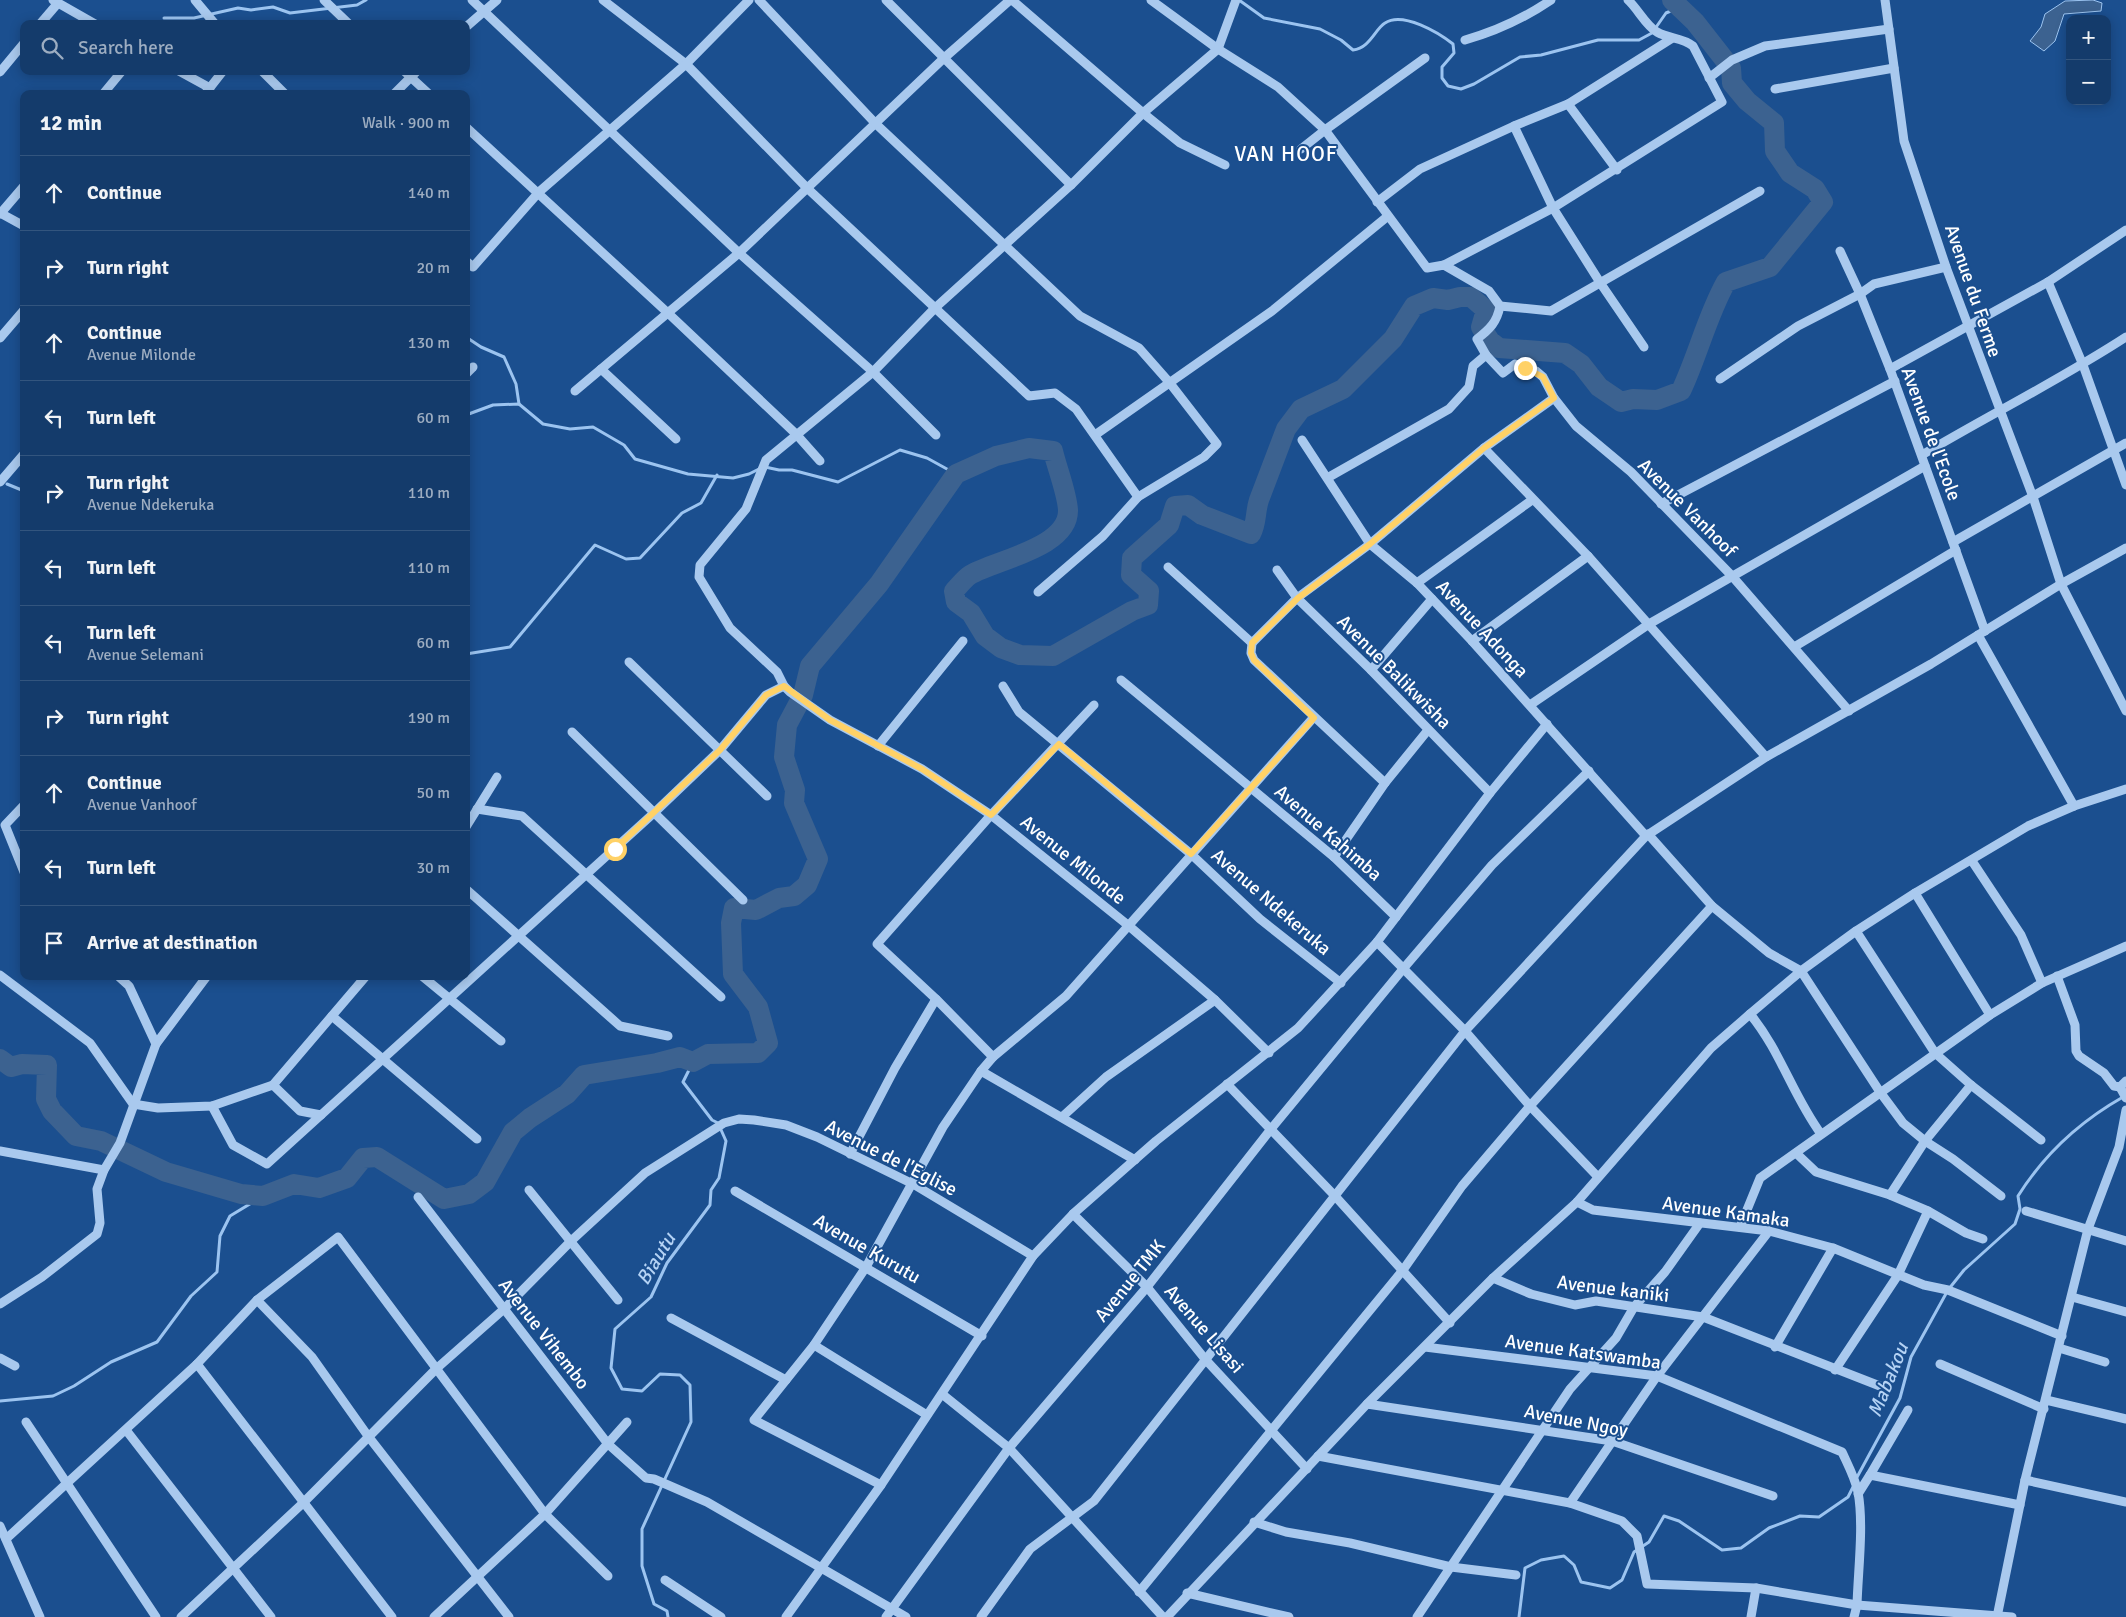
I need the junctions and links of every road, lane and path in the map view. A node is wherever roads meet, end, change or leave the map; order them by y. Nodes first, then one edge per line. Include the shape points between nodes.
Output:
1 (196, 0) edge
2 (324, 0) edge
3 (472, 0) edge
4 (497, 0) edge
5 (602, 0) edge
6 (750, 0) edge
7 (759, 0) edge
8 (886, 0) edge
9 (1011, 0) edge
10 (1151, 0) edge
11 (1236, 0) edge
12 (1550, 0) edge
13 (1628, 0) edge
14 (1885, 0) edge
15 (55, 1) edge
16 (484, 11) junction
17 (43, 20) edge
18 (88, 20) edge
19 (212, 20) edge
20 (345, 20) edge
21 (470, 23) edge
22 (1888, 29) junction
23 (1671, 38) junction
24 (1465, 40) dead end
25 (20, 48) edge
26 (1218, 49) junction
27 (1425, 58) dead end
28 (943, 59) junction
29 (686, 64) junction
30 (1894, 68) junction
31 (0, 72) edge
32 (119, 75) edge
33 (185, 75) edge
34 (220, 75) edge
35 (266, 75) edge
36 (408, 75) edge
37 (412, 75) edge
38 (1713, 76) junction
39 (1775, 89) dead end
40 (106, 90) edge
41 (206, 90) edge
42 (208, 90) edge
43 (281, 90) edge
44 (397, 90) edge
45 (425, 90) edge
46 (1568, 104) junction
47 (1143, 114) junction
48 (876, 124) junction
49 (1514, 126) junction
50 (1324, 130) junction
51 (470, 131) edge
52 (610, 131) junction
53 (1301, 150) dead end
54 (1225, 165) dead end
55 (1617, 170) junction
56 (1071, 185) junction
57 (807, 188) junction
58 (20, 190) edge
59 (1760, 191) dead end
60 (539, 192) junction
61 (1377, 202) junction
62 (1553, 208) junction
63 (0, 213) edge
64 (1388, 216) junction
65 (20, 224) edge
66 (2126, 230) edge
67 (1004, 244) junction
68 (1840, 251) dead end
69 (739, 253) junction
70 (470, 264) edge
71 (1444, 265) junction
72 (1946, 267) junction
73 (2048, 282) junction
74 (1600, 284) junction
75 (1860, 294) junction
76 (1500, 306) junction
77 (935, 308) junction
78 (669, 314) junction
79 (20, 315) edge
80 (1967, 325) junction
81 (2126, 337) edge
82 (0, 338) edge
83 (1644, 347) dead end
84 (1486, 355) junction
85 (2083, 365) junction
86 (473, 367) dead end
87 (1890, 368) junction
88 (601, 369) junction
89 (470, 370) edge
90 (873, 372) junction
91 (1720, 379) dead end
92 (1895, 381) junction
93 (1169, 382) junction
94 (575, 391) dead end
95 (1554, 398) junction
96 (1998, 410) junction
97 (796, 434) junction
98 (936, 435) dead end
99 (1095, 435) junction
100 (676, 439) dead end
101 (1302, 440) dead end
102 (2126, 443) edge
103 (1484, 448) junction
104 (2115, 450) junction
105 (1922, 455) junction
106 (20, 459) edge
107 (820, 461) dead end
108 (1925, 466) junction
109 (1329, 477) junction
110 (0, 482) edge
111 (2126, 484) edge
112 (1138, 496) junction
113 (2032, 497) junction
114 (1532, 500) junction
115 (1661, 504) junction
116 (1370, 544) junction
117 (1955, 546) junction
118 (2126, 548) edge
119 (1588, 556) junction
120 (1168, 567) dead end
121 (1277, 570) dead end
122 (1732, 576) junction
123 (1416, 582) junction
124 (2061, 584) junction
125 (1038, 592) dead end
126 (1298, 598) junction
127 (1432, 599) junction
128 (1649, 624) junction
129 (1981, 633) junction
130 (963, 640) dead end
131 (1472, 641) junction
132 (1252, 643) junction
133 (1794, 647) junction
134 (629, 662) dead end
135 (1371, 670) junction
136 (1120, 680) dead end
137 (1003, 686) dead end
138 (787, 689) junction
139 (1094, 705) dead end
140 (1530, 705) junction
141 (1849, 711) junction
142 (2126, 711) edge
143 (1314, 718) junction
144 (1547, 724) junction
145 (1428, 730) junction
146 (572, 732) dead end
147 (1059, 744) junction
148 (878, 746) junction
149 (720, 750) junction
150 (1766, 757) junction
151 (1589, 771) junction
152 (497, 776) dead end
153 (1384, 783) junction
154 (1251, 788) junction
155 (2126, 789) edge
156 (1490, 794) junction
157 (767, 796) dead end
158 (2074, 806) junction
159 (20, 809) edge
160 (477, 809) junction
161 (655, 812) junction
162 (991, 815) junction
163 (470, 820) edge
164 (1647, 835) junction
165 (1191, 854) junction
166 (1334, 857) junction
167 (1972, 861) junction
168 (20, 862) edge
169 (588, 873) junction
170 (470, 893) edge
171 (1915, 894) junction
172 (743, 900) dead end
173 (1712, 906) junction
174 (1396, 917) junction
175 (1129, 926) junction
176 (1856, 931) junction
177 (519, 936) junction
178 (1377, 942) junction
179 (2126, 946) edge
180 (1403, 969) junction
181 (1801, 971) junction
182 (0, 975) edge
183 (2057, 976) junction
184 (470, 979) edge
185 (122, 980) edge
186 (204, 980) edge
187 (363, 980) edge
188 (427, 980) edge
189 (469, 980) edge
190 (1341, 983) junction
191 (2042, 983) junction
192 (721, 997) dead end
193 (448, 998) junction
194 (936, 999) junction
195 (1214, 1000) junction
196 (1750, 1014) junction
197 (1990, 1015) junction
198 (332, 1016) junction
199 (1465, 1031) junction
200 (668, 1036) dead end
201 (502, 1041) dead end
202 (156, 1044) junction
203 (1269, 1053) junction
204 (1935, 1053) junction
205 (993, 1057) junction
206 (381, 1060) junction
207 (981, 1071) junction
208 (1227, 1084) junction
209 (273, 1085) junction
210 (1971, 1085) junction
211 (2124, 1089) edge
212 (1880, 1092) junction
213 (134, 1104) junction
214 (212, 1106) junction
215 (1530, 1106) junction
216 (2126, 1110) edge
217 (321, 1115) junction
218 (1062, 1117) junction
219 (1271, 1129) junction
220 (1821, 1134) junction
221 (477, 1139) dead end
222 (2041, 1140) dead end
223 (1925, 1142) junction
224 (0, 1151) edge
225 (850, 1154) junction
226 (1796, 1154) junction
227 (1135, 1160) junction
228 (104, 1170) junction
229 (1598, 1177) junction
230 (913, 1184) junction
231 (529, 1190) dead end
232 (736, 1191) dead end
233 (1890, 1195) junction
234 (1335, 1196) junction
235 (2001, 1196) dead end
236 (418, 1197) dead end
237 (1577, 1202) junction
238 (1928, 1211) junction
239 (2026, 1211) dead end
240 (1072, 1214) junction
241 (1700, 1223) junction
242 (1740, 1227) junction
243 (2088, 1229) junction
244 (1769, 1231) junction
245 (1983, 1239) dead end
246 (571, 1241) junction
247 (2126, 1241) edge
248 (1832, 1248) junction
249 (1033, 1256) junction
250 (866, 1267) junction
251 (1402, 1270) junction
252 (1898, 1274) junction
253 (1493, 1278) junction
254 (1147, 1288) junction
255 (2072, 1297) junction
256 (257, 1300) junction
257 (618, 1300) dead end
258 (0, 1304) edge
259 (1634, 1307) junction
260 (504, 1309) junction
261 (2126, 1312) edge
262 (1703, 1316) junction
263 (671, 1318) dead end
264 (1450, 1323) junction
265 (982, 1336) junction
266 (2062, 1336) junction
267 (814, 1345) junction
268 (1425, 1346) junction
269 (1775, 1347) junction
270 (2059, 1348) junction
271 (0, 1358) edge
272 (1205, 1359) junction
273 (2105, 1362) dead end
274 (197, 1364) junction
275 (1940, 1364) dead end
276 (14, 1366) dead end
277 (1590, 1368) junction
278 (436, 1369) junction
279 (1835, 1370) junction
280 (1657, 1376) junction
281 (786, 1380) junction
282 (1885, 1388) dead end
283 (942, 1394) junction
284 (1367, 1404) junction
285 (2045, 1404) junction
286 (1908, 1410) dead end
287 (927, 1415) junction
288 (2126, 1419) edge
289 (26, 1422) dead end
290 (627, 1422) dead end
291 (1270, 1429) junction
292 (126, 1430) junction
293 (1542, 1430) junction
294 (368, 1436) junction
295 (1612, 1441) junction
296 (608, 1444) junction
297 (1009, 1448) junction
298 (1318, 1456) junction
299 (1307, 1469) junction
300 (1870, 1476) junction
301 (2026, 1480) junction
302 (66, 1485) junction
303 (881, 1485) junction
304 (1502, 1492) junction
305 (1858, 1493) junction
306 (1773, 1496) dead end
307 (2126, 1502) edge
308 (1570, 1503) junction
309 (303, 1504) junction
310 (2020, 1505) junction
311 (545, 1514) junction
312 (1071, 1517) junction
313 (1254, 1522) junction
314 (0, 1526) edge
315 (5, 1544) edge
316 (821, 1567) junction
317 (1451, 1567) junction
318 (234, 1568) junction
319 (1516, 1575) dead end
320 (608, 1576) dead end
321 (478, 1578) junction
322 (665, 1580) dead end
323 (1756, 1588) junction
324 (1139, 1592) junction
325 (1187, 1593) junction
326 (1857, 1605) junction
327 (892, 1608) junction
328 (1997, 1616) edge
329 (40, 1617) edge
330 (156, 1617) edge
331 (181, 1617) edge
332 (272, 1617) edge
333 (392, 1617) edge
334 (434, 1617) edge
335 (509, 1617) edge
336 (721, 1617) edge
337 (786, 1617) edge
338 (886, 1617) edge
339 (906, 1617) edge
340 (981, 1617) edge
341 (1163, 1617) edge
342 (1167, 1617) edge
343 (1290, 1617) edge
344 (1417, 1617) edge
345 (1751, 1617) edge
346 (1854, 1617) edge
347 (2012, 1617) edge

1 - 19 street
2 - 20 street
3 - 16 street
4 - 16 street
5 - 29 street
6 - 29 street
7 - 48 street
8 - 28 street
9 - 28 street
9 - 47 street
10 - 26 street
11 - 26 street
12 - 24 street via 1524,18
13 - 23 street via 1655,31
14 - 22 street, Avenue du Ferme
15 - 17 street
15 - 18 street
16 - 21 street
16 - 52 street
22 - 30 street, Avenue du Ferme
22 - 38 street via 1765,46 1732,60
23 - 38 street via 1685,40 1693,46
23 - 46 street
25 - 31 street
26 - 47 street
26 - 50 street via 1278,87
27 - 50 street
28 - 48 street
28 - 56 street
29 - 52 street
29 - 57 street
30 - 39 street
30 - 72 street, Avenue du Ferme via 1904,142
32 - 40 street
33 - 41 street
34 - 42 street
35 - 43 street
36 - 44 street
37 - 45 street
38 - 55 street via 1722,102
46 - 49 street
46 - 55 street
47 - 54 street via 1180,143
47 - 56 street
48 - 57 street
48 - 67 street
49 - 61 street via 1420,169
49 - 62 street
50 - 53 street
50 - 61 street
51 - 60 street
52 - 60 street
52 - 69 street
55 - 62 street
56 - 67 street
57 - 69 street
57 - 77 street
58 - 63 street
59 - 74 street
60 - 70 street via 474,267
60 - 78 street
61 - 64 street
62 - 71 street
62 - 74 street
63 - 65 street
64 - 71 street via 1427,268
64 - 93 street via 1272,311
66 - 73 street
67 - 77 street
67 - 93 street via 1080,316 1138,348
68 - 75 street, Avenue de l'Ecole
69 - 78 street
69 - 90 street
71 - 76 street via 1489,290
72 - 75 street via 1874,284
72 - 80 street, Avenue du Ferme
73 - 80 street
73 - 85 street
74 - 76 street via 1551,312
74 - 83 street
75 - 87 street, Avenue de l'Ecole
75 - 91 street via 1798,326
76 - 84 street via 1492,328 1477,339
77 - 90 street
77 - 99 street via 1029,396 1056,393 1076,408
78 - 88 street
78 - 97 street
79 - 82 street
80 - 87 street
80 - 96 street, Avenue du Ferme
81 - 85 street
84 - 95 street, Avenue Vanhoof via 1503,373 1515,364 1536,371
84 - 109 street via 1473,366 1469,387 1449,409
85 - 96 street
85 - 104 street
86 - 89 street
87 - 92 street, Avenue de l'Ecole
88 - 94 street
88 - 100 street
90 - 97 street
90 - 98 street
92 - 105 street, Avenue de l'Ecole
92 - 115 street
93 - 99 street
93 - 112 street via 1217,444 1204,458
95 - 103 street
95 - 115 street, Avenue Vanhoof via 1576,426 1631,472
96 - 105 street
96 - 113 street, Avenue du Ferme
97 - 107 street
97 - 138 street, Avenue Milonde via 764,467 746,509 700,565 699,577 730,628 777,672
99 - 112 street
101 - 109 street, Avenue Adonga
102 - 104 street
103 - 114 street
103 - 116 street
104 - 111 street
104 - 113 street
105 - 108 street, Avenue de l'Ecole
106 - 110 street
108 - 117 street, Avenue de l'Ecole
108 - 122 street
109 - 116 street, Avenue Adonga
112 - 125 street via 1103,536
113 - 117 street
113 - 124 street, Avenue du Ferme
114 - 119 street
114 - 123 street
115 - 122 street, Avenue Vanhoof
116 - 123 street, Avenue Adonga
116 - 126 street
117 - 129 street, Avenue de l'Ecole
117 - 133 street
118 - 124 street
119 - 128 street
119 - 131 street
120 - 132 street
121 - 126 street, Avenue Balikwisha
122 - 128 street
122 - 133 street, Avenue Vanhoof
123 - 127 street, Avenue Adonga
124 - 129 street
124 - 142 street, Avenue du Ferme
126 - 132 street
126 - 135 street, Avenue Balikwisha
127 - 131 street, Avenue Adonga
127 - 135 street
128 - 140 street
128 - 150 street
129 - 141 street
129 - 158 street, Avenue de l'Ecole
130 - 148 street
131 - 140 street, Avenue Adonga
132 - 143 street via 1254,660
133 - 141 street, Avenue Vanhoof
134 - 149 street
135 - 145 street, Avenue Balikwisha
136 - 154 street, Avenue Kahimba
137 - 147 street, Avenue Ndekeruka via 1019,712
138 - 148 street, Avenue Milonde via 809,706
138 - 149 street via 766,695
139 - 147 street
140 - 144 street, Avenue Adonga
141 - 150 street
143 - 153 street
143 - 154 street
144 - 151 street, Avenue Adonga
144 - 156 street
145 - 153 street
145 - 156 street, Avenue Balikwisha
146 - 161 street
147 - 162 street
147 - 165 street, Avenue Ndekeruka
148 - 162 street, Avenue Milonde via 922,769
149 - 157 street
149 - 161 street
150 - 164 street
151 - 164 street, Avenue Adonga
151 - 180 street, Avenue TMK via 1492,865
152 - 160 street
153 - 166 street
154 - 165 street
154 - 166 street, Avenue Kahimba
155 - 158 street
156 - 174 street
158 - 167 street via 2028,826
159 - 168 street via 5,825
160 - 163 street
160 - 169 street via 522,816
161 - 169 street
161 - 172 street
162 - 175 street, Avenue Milonde
162 - 194 street via 877,944
164 - 173 street, Avenue Adonga
164 - 199 street
165 - 175 street
165 - 190 street, Avenue Ndekeruka via 1260,918
166 - 174 street, Avenue Kahimba
167 - 171 street
167 - 191 street via 2021,935
169 - 177 street
169 - 192 street
170 - 177 street
171 - 176 street
171 - 197 street
173 - 181 street, Avenue Adonga via 1769,953
173 - 215 street
174 - 178 street
175 - 195 street, Avenue Milonde
175 - 205 street via 1066,996
176 - 181 street
176 - 204 street
177 - 184 street
177 - 200 street via 620,1026
178 - 180 street
178 - 190 street
179 - 183 street
180 - 199 street
180 - 219 street, Avenue TMK
181 - 196 street
181 - 212 street
182 - 213 street via 90,1043
183 - 191 street
183 - 211 street via 2075,1025 2076,1051 2104,1073 2114,1086
185 - 202 street
186 - 202 street
187 - 198 street
188 - 193 street
189 - 193 street
190 - 203 street
191 - 197 street
193 - 201 street
193 - 206 street
194 - 205 street
194 - 225 street
195 - 203 street, Avenue Milonde
195 - 218 street via 1106,1077
196 - 220 street via 1765,1032 1808,1116
196 - 229 street via 1711,1048
197 - 204 street
198 - 206 street
198 - 209 street
199 - 215 street
199 - 234 street
202 - 213 street
203 - 208 street
204 - 210 street
204 - 212 street
205 - 207 street
206 - 217 street
206 - 221 street
207 - 218 street
207 - 230 street via 943,1126
208 - 219 street
208 - 227 street
209 - 214 street
209 - 217 street via 300,1111
210 - 222 street
210 - 223 street
212 - 220 street
212 - 223 street via 1903,1123
213 - 214 street via 158,1108
213 - 228 street via 120,1143
214 - 217 street via 233,1145 267,1164
215 - 229 street
215 - 251 street via 1462,1186
216 - 243 street via 2120,1147
218 - 227 street
219 - 234 street
219 - 254 street, Avenue TMK
220 - 226 street
223 - 233 street
223 - 235 street
224 - 228 street
225 - 230 street, Avenue de l'Eglise
225 - 246 street, Avenue de l'Eglise via 786,1125 739,1119 724,1123 645,1173
226 - 233 street via 1816,1172
226 - 242 street via 1760,1178
227 - 240 street
228 - 258 street via 97,1189 100,1223 97,1234 42,1277
229 - 237 street
230 - 249 street, Avenue de l'Eglise
230 - 250 street
231 - 246 street
232 - 250 street, Avenue Kurutu
233 - 238 street
234 - 251 street
234 - 272 street
236 - 260 street, Avenue Vihembo
237 - 241 street, Avenue Kamaka via 1594,1210
237 - 253 street
238 - 245 street
238 - 252 street
239 - 243 street
240 - 249 street
240 - 254 street, Avenue Lisasi
241 - 242 street, Avenue Kamaka
241 - 259 street via 1665,1272
242 - 244 street, Avenue Kamaka
243 - 247 street
243 - 255 street
244 - 248 street, Avenue Kamaka
244 - 262 street
246 - 257 street
246 - 260 street, Avenue de l'Eglise
248 - 252 street, Avenue Kamaka
248 - 269 street
249 - 265 street
250 - 265 street, Avenue Kurutu
250 - 267 street
251 - 264 street
251 - 291 street
252 - 266 street, Avenue Kamaka via 1948,1290
252 - 279 street
253 - 259 street, Avenue kaniki via 1531,1294 1575,1305 1596,1301
253 - 264 street
254 - 272 street, Avenue Lisasi
254 - 297 street, Avenue TMK
255 - 261 street
255 - 266 street
256 - 274 street
256 - 278 street via 338,1236
256 - 294 street via 312,1357
259 - 262 street, Avenue kaniki
259 - 277 street via 1616,1338
260 - 278 street, Avenue de l'Eglise
260 - 296 street, Avenue Vihembo
262 - 269 street, Avenue kaniki
262 - 280 street
263 - 281 street
264 - 268 street
265 - 283 street
266 - 270 street
267 - 281 street
267 - 287 street
268 - 277 street, Avenue Katswamba
268 - 284 street
269 - 279 street, Avenue kaniki
270 - 273 street
270 - 285 street
271 - 276 street
272 - 291 street, Avenue Lisasi
272 - 312 street via 1094,1501
274 - 292 street
274 - 309 street
275 - 285 street
277 - 280 street, Avenue Katswamba
277 - 293 street via 1570,1389
278 - 294 street, Avenue de l'Eglise
278 - 311 street
279 - 282 street, Avenue kaniki
280 - 295 street
280 - 305 street, Avenue Katswamba via 1842,1452
281 - 303 street via 754,1420
283 - 287 street
283 - 297 street
284 - 293 street, Avenue Ngoy
284 - 298 street
285 - 288 street
285 - 301 street
286 - 300 street
287 - 303 street
289 - 302 street
290 - 296 street
291 - 299 street, Avenue Lisasi
291 - 324 street
292 - 302 street
292 - 318 street
293 - 295 street, Avenue Ngoy
293 - 304 street
294 - 309 street, Avenue de l'Eglise
294 - 321 street
295 - 306 street, Avenue Ngoy
295 - 308 street
296 - 311 street
296 - 316 street, Avenue Vihembo via 646,1478 707,1502
297 - 312 street
297 - 327 street, Avenue TMK
298 - 299 street
298 - 304 street
299 - 313 street
300 - 305 street
300 - 310 street
301 - 307 street
301 - 310 street
302 - 315 street
302 - 330 street
303 - 316 street
304 - 308 street
304 - 317 street
305 - 326 street
308 - 323 street via 1622,1521 1637,1536 1647,1584
309 - 318 street, Avenue de l'Eglise
309 - 333 street
310 - 328 street
311 - 320 street
311 - 321 street
312 - 324 street
312 - 340 street via 1030,1549
313 - 317 street via 1286,1532 1350,1543
313 - 325 street
314 - 315 street
315 - 329 street
316 - 327 street, Avenue Vihembo
316 - 337 street
317 - 319 street
317 - 344 street
318 - 331 street, Avenue de l'Eglise
318 - 332 street
321 - 334 street
321 - 335 street
322 - 336 street
323 - 326 street
323 - 345 street
324 - 341 street
325 - 342 street
325 - 343 street
326 - 328 street
326 - 346 street
327 - 338 street, Avenue TMK
327 - 339 street, Avenue Vihembo
328 - 347 street

